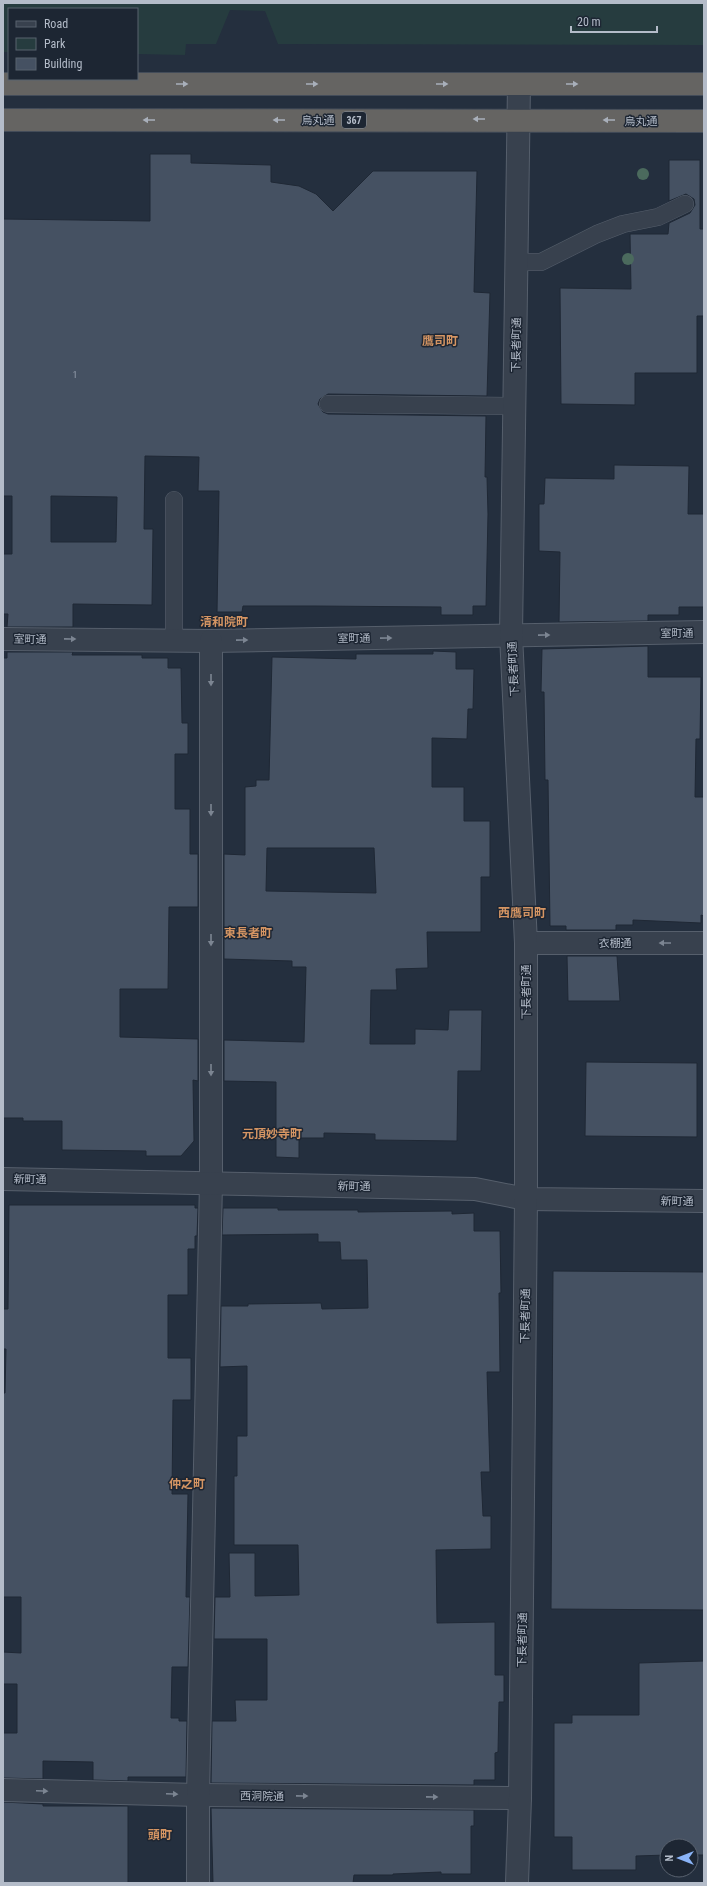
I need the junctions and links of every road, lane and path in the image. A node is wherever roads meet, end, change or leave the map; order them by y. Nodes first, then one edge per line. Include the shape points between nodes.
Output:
1 (3, 84) edge
2 (704, 84) edge
3 (519, 102) junction
4 (3, 120) edge
5 (704, 121) edge
6 (685, 204) dead end
7 (517, 262) junction
8 (328, 404) dead end
9 (515, 406) junction
10 (174, 500) dead end
11 (704, 632) edge
12 (511, 635) junction
13 (3, 639) edge
14 (174, 640) junction
15 (211, 641) junction
16 (526, 943) junction
17 (704, 943) edge
18 (3, 1179) edge
19 (211, 1182) junction
20 (526, 1199) junction
21 (704, 1201) edge
22 (3, 1790) edge
23 (198, 1795) junction
24 (520, 1798) junction
25 (198, 1883) edge
26 (517, 1883) edge

1 -> 3 highway, 烏丸通 / 367
3 -> 2 highway, 烏丸通 / 367
3 -> 4 highway, 烏丸通 / 367
5 -> 3 highway, 烏丸通 / 367
3 - 7 street, 下長者町通
6 - 7 lane via 658,216 623,224 597,234 541,262
7 - 9 street, 下長者町通
8 - 9 lane
9 - 12 street, 下長者町通
10 - 14 lane
12 -> 11 street, 室町通
15 -> 12 street, 室町通
12 - 16 street, 下長者町通
13 -> 14 street, 室町通
14 - 15 street, 室町通
15 -> 19 street
17 -> 16 street, 衣棚通
16 - 20 street, 下長者町通
18 - 19 street, 新町通
19 - 20 street, 新町通 via 475,1189
19 - 23 street
20 - 21 street, 新町通
20 - 24 street, 下長者町通
22 -> 23 street, 西洞院通
23 -> 24 street, 西洞院通
23 - 25 street
24 - 26 street, 下長者町通

